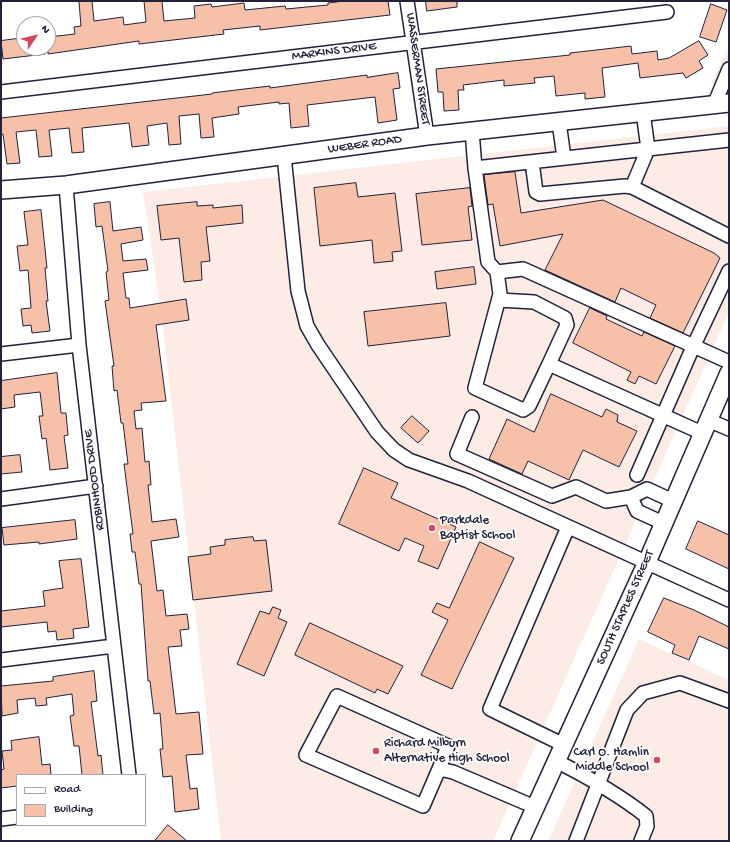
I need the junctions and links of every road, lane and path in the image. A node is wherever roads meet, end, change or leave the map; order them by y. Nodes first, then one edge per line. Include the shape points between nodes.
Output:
1 (407, 1) edge
2 (667, 12) dead end
3 (413, 42) junction
4 (729, 69) edge
5 (1, 92) edge
6 (721, 104) edge
7 (643, 112) junction
8 (559, 122) junction
9 (472, 131) junction
10 (427, 136) junction
11 (729, 140) edge
12 (648, 148) junction
13 (284, 156) junction
14 (564, 158) junction
15 (532, 162) junction
16 (475, 168) junction
17 (66, 185) junction
18 (632, 187) junction
19 (1, 190) edge
20 (729, 236) edge
21 (729, 271) edge
22 (497, 272) junction
23 (499, 300) junction
24 (79, 345) junction
25 (693, 347) junction
26 (1, 354) edge
27 (729, 362) edge
28 (549, 364) junction
29 (729, 373) edge
30 (663, 416) junction
31 (472, 418) dead end
32 (705, 426) junction
33 (729, 429) edge
34 (457, 454) junction
35 (448, 474) junction
36 (637, 476) dead end
37 (96, 486) junction
38 (632, 497) junction
39 (1, 499) edge
40 (673, 501) junction
41 (663, 523) junction
42 (568, 527) junction
43 (647, 562) junction
44 (729, 600) edge
45 (114, 646) junction
46 (1, 660) edge
47 (729, 701) edge
48 (564, 745) junction
49 (556, 761) junction
50 (439, 769) junction
51 (129, 774) edge
52 (598, 783) junction
53 (535, 807) junction
54 (16, 817) edge
55 (1, 819) edge
56 (520, 841) edge
57 (576, 841) edge
58 (641, 841) edge

1 - 3 street, WASSERMAN STREET
2 - 3 street, MARKINS DRIVE
3 - 5 street, MARKINS DRIVE
3 - 10 street, WASSERMAN STREET
4 - 6 street
6 - 7 main road, WEBER ROAD
7 - 8 main road, WEBER ROAD
7 - 12 street
8 - 9 main road, WEBER ROAD
8 - 14 street
9 - 10 main road, WEBER ROAD
9 - 16 street
10 - 13 main road, WEBER ROAD
11 - 12 street
12 - 14 street
12 - 18 street
13 - 17 main road, WEBER ROAD
13 - 35 street via 298,291 307,326 377,432 394,450 409,460
14 - 15 street
15 - 16 street
15 - 18 street via 536,192 540,194
16 - 22 street via 488,262
17 - 19 main road, WEBER ROAD
17 - 24 street, ROBINHOOD DRIVE
18 - 20 street
21 - 25 street
22 - 23 street
22 - 25 street via 523,269
23 - 28 street via 534,302 565,318 567,325
23 - 28 street via 475,388 522,410 529,406
24 - 26 street
24 - 37 street, ROBINHOOD DRIVE
25 - 27 street
25 - 30 street
28 - 30 street
29 - 32 main road, SOUTH STAPLES STREET
30 - 32 street
30 - 36 street
31 - 34 street
32 - 33 street
32 - 40 main road, SOUTH STAPLES STREET
34 - 35 street
34 - 38 street via 552,496 576,487 606,501
35 - 42 street
37 - 39 street
37 - 45 street, ROBINHOOD DRIVE
38 - 40 street via 647,489
38 - 41 street via 637,511
40 - 41 main road, SOUTH STAPLES STREET
41 - 43 main road, SOUTH STAPLES STREET
42 - 43 street
42 - 48 street via 490,709
43 - 44 street
43 - 48 main road, SOUTH STAPLES STREET
45 - 46 street
45 - 51 street, ROBINHOOD DRIVE
47 - 52 street via 680,683 643,693 627,710
48 - 49 main road, SOUTH STAPLES STREET
49 - 52 street
49 - 53 main road, SOUTH STAPLES STREET
50 - 50 street via 448,746 338,696 306,755 422,806
50 - 53 street via 453,772
52 - 57 street
52 - 58 street via 646,816 647,826
53 - 56 main road, SOUTH STAPLES STREET
54 - 55 street

